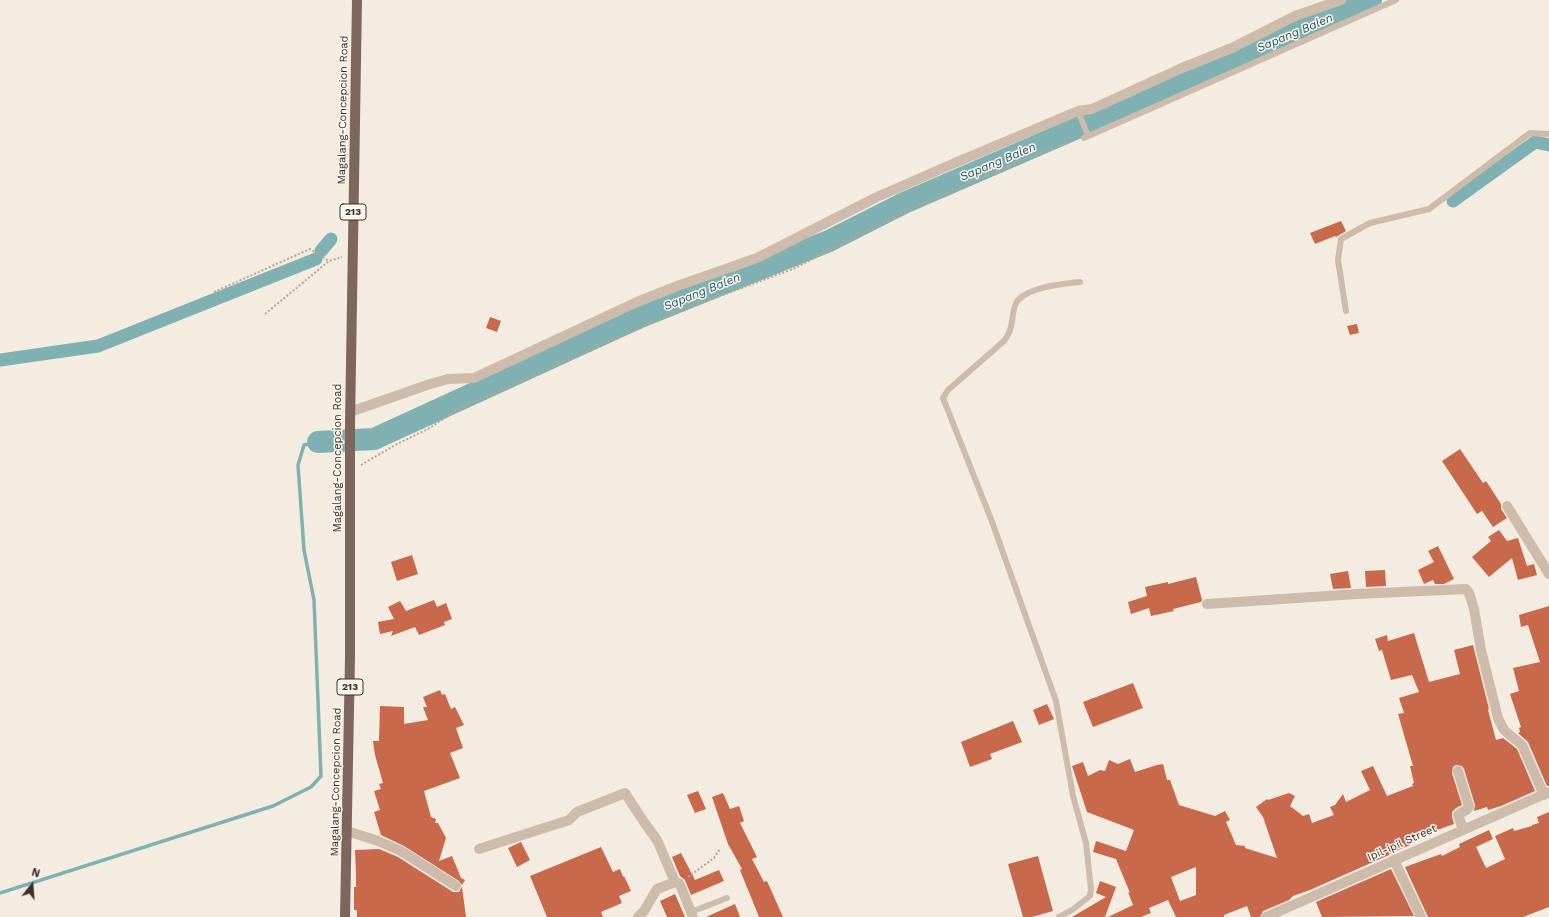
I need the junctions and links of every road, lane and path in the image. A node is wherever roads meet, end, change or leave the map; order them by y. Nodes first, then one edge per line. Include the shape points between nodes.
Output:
1 (357, 0) edge
2 (1341, 0) edge
3 (1396, 0) edge
4 (1078, 111) junction
5 (1549, 134) edge
6 (1086, 137) junction
7 (353, 254) junction
8 (329, 261) junction
9 (1080, 282) dead end
10 (214, 292) dead end
11 (1346, 311) dead end
12 (265, 314) dead end
13 (350, 412) junction
14 (350, 471) junction
15 (1506, 506) dead end
16 (1549, 574) edge
17 (1207, 604) dead end
18 (1458, 771) dead end
19 (1546, 794) edge
20 (1463, 829) junction
21 (347, 831) junction
22 (720, 849) dead end
23 (480, 850) dead end
24 (1394, 860) junction
25 (677, 883) junction
26 (456, 886) dead end
27 (726, 898) dead end
28 (692, 914) edge
29 (345, 917) edge
30 (638, 917) edge
31 (1059, 917) edge
32 (1266, 917) edge
33 (1421, 917) edge

1 - 7 main road, Magalang-Concepcion Road / 213
2 - 4 street via 1295,16 1232,48 1092,109
3 - 6 lane
4 - 6 lane
4 - 13 street via 877,198 757,258 637,302 474,378 448,379
5 - 11 lane via 1530,133 1429,209 1370,223 1341,240 1338,260
6 - 14 path via 1018,162 915,207 793,269 674,313 458,409 428,429
7 - 8 path
7 - 13 main road, Magalang-Concepcion Road / 213
8 - 10 path via 310,249
8 - 12 path
9 - 31 lane via 1061,284 1022,296 1016,303 1010,331 1004,341 948,390 943,398 992,519 1056,701 1072,796 1086,843 1091,889 1090,896
13 - 14 main road, Magalang-Concepcion Road / 213
14 - 21 main road, Magalang-Concepcion Road / 213
15 - 16 street
17 - 19 street via 1466,589 1474,609 1498,718 1504,730 1522,745
18 - 20 street via 1469,807 1458,815
19 - 20 street, Ipil-ipil Street
20 - 24 street, Ipil-ipil Street
21 - 26 street via 401,851
21 - 29 main road, Magalang-Concepcion Road / 213
22 - 25 path via 714,858
23 - 25 street via 569,820 577,812 625,793 657,840
24 - 32 street, Ipil-ipil Street
24 - 33 street
25 - 28 street
25 - 30 street via 657,889
27 - 28 lane

